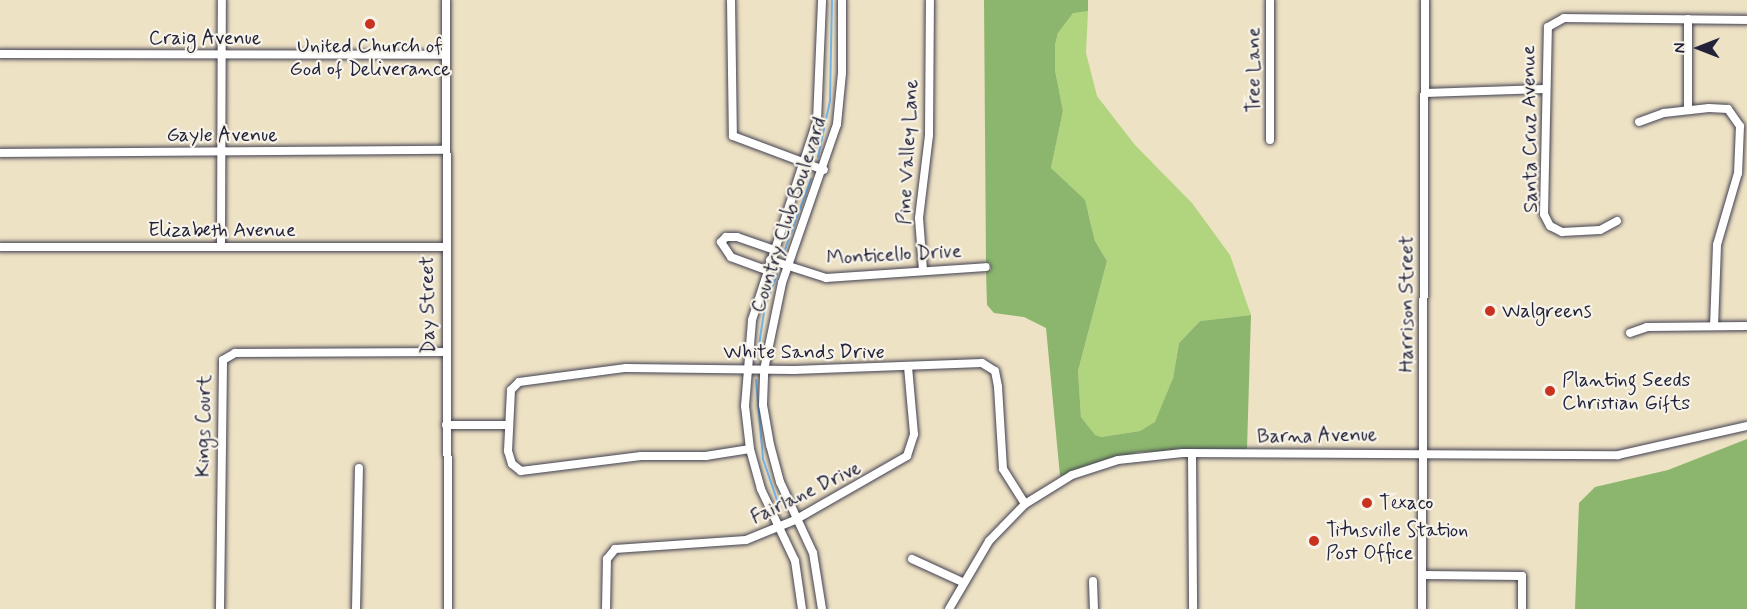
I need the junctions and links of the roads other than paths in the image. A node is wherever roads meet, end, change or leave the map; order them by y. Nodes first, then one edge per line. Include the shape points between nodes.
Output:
1 (222, 0) edge
2 (446, 0) edge
3 (731, 0) edge
4 (822, 0) edge
5 (842, 0) edge
6 (930, 0) edge
7 (1270, 0) edge
8 (1425, 0) edge
9 (1688, 19) junction
10 (1747, 20) edge
11 (0, 54) edge
12 (222, 54) junction
13 (445, 55) junction
14 (1544, 89) junction
15 (1425, 93) junction
16 (1688, 109) junction
17 (1639, 122) dead end
18 (1270, 140) dead end
19 (444, 150) junction
20 (222, 152) junction
21 (0, 153) edge
22 (805, 163) junction
23 (824, 170) junction
24 (1617, 221) dead end
25 (0, 247) edge
26 (221, 247) junction
27 (444, 247) junction
28 (774, 250) junction
29 (770, 260) junction
30 (787, 267) junction
31 (986, 267) dead end
32 (766, 270) junction
33 (923, 270) junction
34 (1714, 326) junction
35 (1747, 326) edge
36 (1630, 333) dead end
37 (445, 352) junction
38 (908, 367) junction
39 (746, 369) junction
40 (764, 370) junction
41 (446, 425) junction
42 (508, 425) junction
43 (1747, 426) edge
44 (750, 449) junction
45 (1192, 453) junction
46 (1424, 453) junction
47 (358, 468) dead end
48 (1024, 504) junction
49 (795, 520) junction
50 (778, 528) junction
51 (912, 559) dead end
52 (1423, 575) junction
53 (962, 582) junction
54 (1093, 582) dead end
55 (220, 609) edge
56 (356, 609) edge
57 (448, 609) edge
58 (606, 609) edge
59 (802, 609) edge
60 (822, 609) edge
61 (949, 609) edge
62 (1094, 609) edge
63 (1193, 609) edge
64 (1422, 609) edge
65 (1522, 609) edge

1 - 12 street
2 - 13 street, Day Street
3 - 22 street via 733,136
4 - 22 street, Country Club Boulevard via 820,98
5 - 23 street, Country Club Boulevard via 837,124
6 - 33 street, Pine Valley Lane via 929,135 919,218
7 - 18 street, Tree Lane
8 - 15 street, Harrison Street
9 - 10 street
9 - 14 street, Santa Cruz Avenue via 1564,18 1552,22 1545,33
9 - 16 street
11 - 12 street, Craig Avenue
12 - 13 street, Craig Avenue
12 - 20 street
13 - 19 street, Day Street
14 - 15 street
14 - 24 street, Santa Cruz Avenue via 1544,214 1550,226 1562,232 1600,230
15 - 46 street, Harrison Street
16 - 17 street
16 - 34 street via 1728,109 1740,126 1738,173 1717,245
19 - 20 street, Gayle Avenue
19 - 27 street, Day Street
20 - 21 street, Gayle Avenue
20 - 26 street
22 - 23 street
22 - 28 street, Country Club Boulevard
23 - 30 street, Country Club Boulevard
25 - 26 street, Elizabeth Avenue
26 - 27 street, Elizabeth Avenue
27 - 37 street, Day Street
28 - 29 street, Country Club Boulevard
28 - 32 street via 736,237 726,237 721,242 731,257
29 - 30 street, Monticello Drive
29 - 32 street, Country Club Boulevard
30 - 33 street, Monticello Drive via 826,278
30 - 40 street, Country Club Boulevard via 771,324
31 - 33 street, Monticello Drive
32 - 39 street, Country Club Boulevard via 752,320
34 - 35 street
34 - 36 street via 1647,327
37 - 41 street, Day Street
37 - 55 street, Kings Court via 235,353 223,360
38 - 40 street, White Sands Drive
38 - 48 street, White Sands Drive via 982,363 995,371 1003,469
38 - 49 street, Fairlane Drive via 914,434 907,456
39 - 40 street, White Sands Drive
39 - 42 street, White Sands Drive via 636,368 519,382 511,390
39 - 44 street, Country Club Boulevard
40 - 49 street, Country Club Boulevard via 770,445
41 - 42 street
41 - 57 street, Day Street
42 - 44 street, White Sands Drive via 508,451 512,464 521,471 641,456 705,456
43 - 46 street, Barna Avenue via 1618,455
44 - 50 street, Country Club Boulevard
45 - 46 street, Barna Avenue
45 - 48 street, Barna Avenue via 1118,460 1072,475
45 - 63 street
46 - 52 street, Harrison Street
47 - 56 street
48 - 53 street, Barna Avenue via 989,541
49 - 50 street, Fairlane Drive
49 - 60 street, Country Club Boulevard via 813,553
50 - 58 street, Fairlane Drive via 746,540 714,545 620,547 608,559
50 - 59 street, Country Club Boulevard via 795,561
51 - 53 street
52 - 64 street, Harrison Street
52 - 65 street via 1522,576
53 - 61 street, Barna Avenue
54 - 62 street

